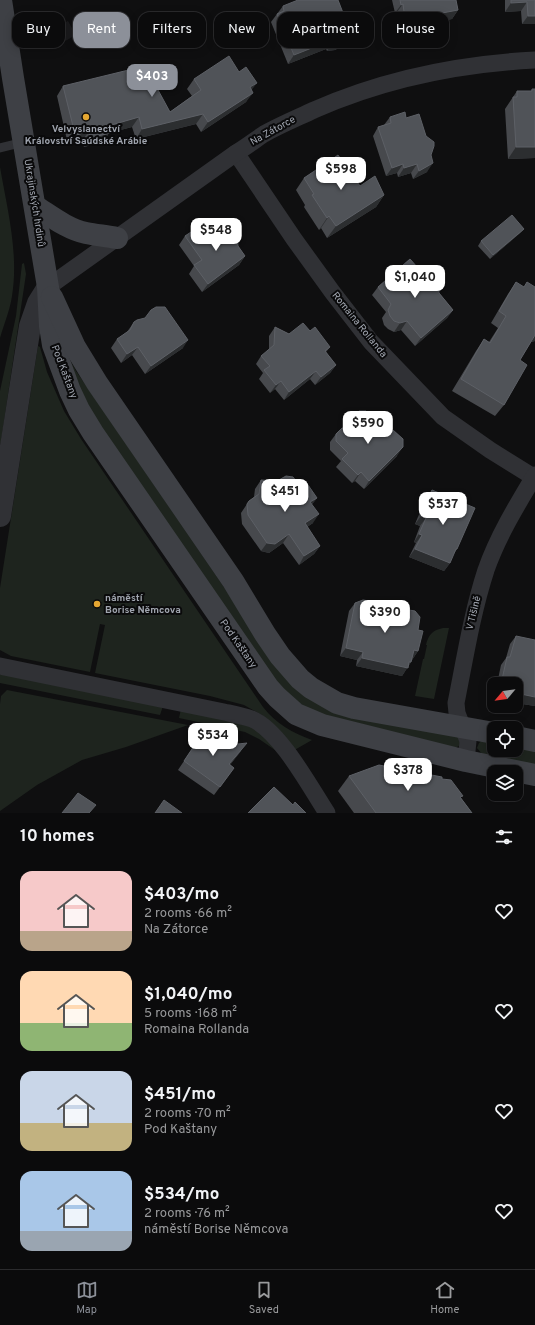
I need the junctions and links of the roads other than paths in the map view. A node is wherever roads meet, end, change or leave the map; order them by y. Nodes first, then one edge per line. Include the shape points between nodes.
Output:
1 (1, 0) edge
2 (535, 60) edge
3 (24, 142) junction
4 (0, 148) edge
5 (236, 153) junction
6 (35, 206) junction
7 (117, 238) junction
8 (48, 287) junction
9 (534, 477) edge
10 (0, 516) edge
11 (0, 666) edge
12 (463, 726) junction
13 (487, 731) edge
14 (523, 738) edge
15 (535, 741) edge
16 (466, 761) junction
17 (535, 775) edge
18 (327, 813) edge

1 - 3 main road, Ukrajinských hrdinů
2 - 5 street, Na Zátorce via 474,65 378,86 302,116 265,134
3 - 4 lane
3 - 6 main road, Ukrajinských hrdinů
5 - 7 street, Na Zátorce
5 - 9 street, Romaina Rollanda via 294,239 371,342 443,417
6 - 7 main road via 76,230
6 - 8 main road, Ukrajinských hrdinů
7 - 8 street, Na Zátorce
8 - 10 street via 38,303 30,326
8 - 12 main road, Pod Kaštany via 75,347 97,383 233,581 289,668 311,688 336,703
8 - 16 main road, Pod Kaštany via 52,345 79,410 268,687 296,714 322,725
9 - 12 street, V Tišině via 497,544 473,616 456,703
11 - 18 street via 251,719 274,736
12 - 13 main road, Pod Kaštany
12 - 16 street, V Tišině via 468,741
14 - 15 main road
16 - 17 main road, Pod Kaštany

